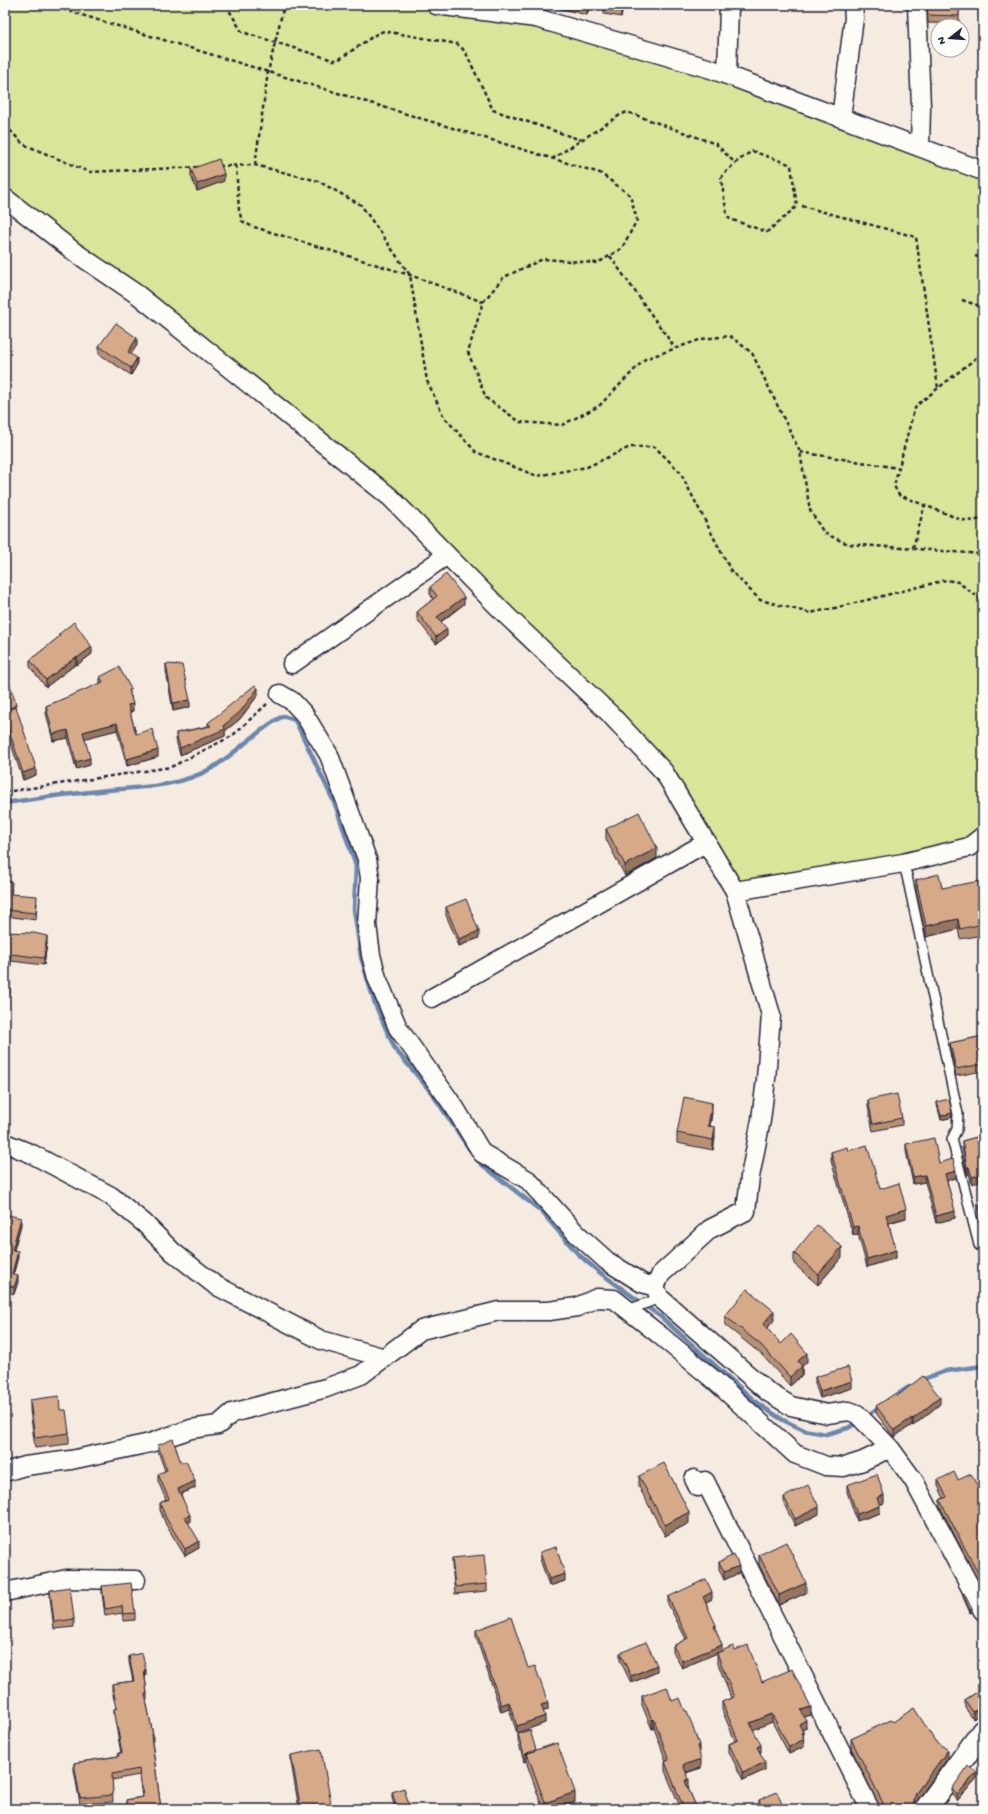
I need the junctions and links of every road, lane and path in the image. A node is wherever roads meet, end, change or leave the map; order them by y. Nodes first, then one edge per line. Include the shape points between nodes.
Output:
1 (49, 5) edge
2 (226, 5) edge
3 (284, 5) edge
4 (436, 5) edge
5 (729, 5) edge
6 (854, 5) edge
7 (917, 5) edge
8 (537, 12) edge
9 (275, 43) junction
10 (268, 72) junction
11 (727, 75) junction
12 (841, 118) junction
13 (5, 125) edge
14 (581, 140) junction
15 (920, 147) junction
16 (552, 159) junction
17 (735, 163) junction
18 (255, 165) junction
19 (212, 166) edge
20 (236, 166) junction
21 (205, 167) edge
22 (983, 171) edge
23 (5, 198) edge
24 (802, 206) dead end
25 (610, 256) junction
26 (975, 256) dead end
27 (983, 258) edge
28 (410, 275) junction
29 (962, 300) dead end
30 (483, 302) junction
31 (983, 307) edge
32 (675, 348) junction
33 (983, 360) edge
34 (938, 388) junction
35 (800, 452) junction
36 (898, 468) junction
37 (925, 504) junction
38 (983, 517) edge
39 (913, 548) junction
40 (983, 554) edge
41 (447, 555) junction
42 (983, 601) edge
43 (292, 664) dead end
44 (280, 694) joint
45 (5, 792) edge
46 (983, 836) edge
47 (707, 842) junction
48 (903, 863) junction
49 (735, 891) junction
50 (432, 998) dead end
51 (5, 1143) edge
52 (979, 1245) dead end
53 (657, 1292) junction
54 (627, 1310) junction
55 (385, 1358) junction
56 (890, 1448) junction
57 (5, 1472) edge
58 (694, 1479) dead end
59 (136, 1580) dead end
60 (5, 1592) edge
61 (983, 1610) edge
62 (983, 1731) edge
63 (870, 1809) edge
64 (926, 1809) edge

1 - 10 path
2 - 9 path via 242,32
3 - 9 path
4 - 8 street
5 - 11 street
6 - 12 street
7 - 15 street
8 - 11 street
9 - 10 path
9 - 14 path via 332,60 338,60 384,31 456,44 466,53 493,110
10 - 16 path
10 - 18 path
11 - 12 street
12 - 15 street
13 - 21 path via 23,144 89,172
14 - 16 path
14 - 17 path via 627,112 716,144
15 - 22 street
16 - 25 path via 600,173 630,196 637,220 622,248
17 - 17 path via 721,179 728,218 763,231 770,230 797,206 791,166 752,151
18 - 20 path
18 - 28 path via 318,180 361,205
19 - 20 path
20 - 28 path via 238,210 242,221 251,226
23 - 41 street via 76,253 138,295 330,448 390,497
24 - 34 path via 916,237
25 - 30 path via 598,263 543,259 504,278
25 - 32 path
26 - 27 path
28 - 30 path
28 - 42 path via 427,381 444,417 476,452 537,476 587,467 630,447 655,447 680,472 731,571 760,600 810,613 946,580 958,582
29 - 31 path
30 - 32 path via 468,352 486,398 520,422 562,425 599,406 645,359
32 - 35 path via 702,339 730,336 752,353
33 - 34 path via 976,358
34 - 36 path via 914,410
35 - 36 path
35 - 39 path via 810,510 824,533 848,544
36 - 37 path via 894,486 896,491 900,495
37 - 38 path via 968,522
37 - 39 path
39 - 40 path
41 - 43 street
41 - 47 street via 609,713 664,772
44 - 45 path via 232,736 171,767
44 - 53 street via 292,701 304,714 329,755 365,852 370,878 367,925 371,956 377,978 398,1028 455,1108 482,1152 528,1180 576,1233 607,1261
46 - 48 street via 969,847
47 - 49 street
47 - 50 street
48 - 49 street
48 - 52 lane via 958,1114 957,1129 952,1139
49 - 53 street via 771,1015 761,1120 746,1211 710,1229 661,1274
51 - 55 street via 32,1154 111,1196 173,1252 215,1285 321,1340
53 - 54 lane
53 - 56 street via 768,1392 791,1406 827,1414 849,1411 857,1414
54 - 55 street via 614,1300 597,1298 577,1307 549,1311 499,1311 421,1330
54 - 56 street via 714,1380 795,1454 826,1466 844,1467
55 - 57 street via 361,1375 326,1388 232,1413 218,1425 191,1429 150,1443 72,1460 24,1466
56 - 61 street via 914,1481
58 - 63 street via 698,1487 705,1481
59 - 60 street via 67,1579
62 - 64 street

